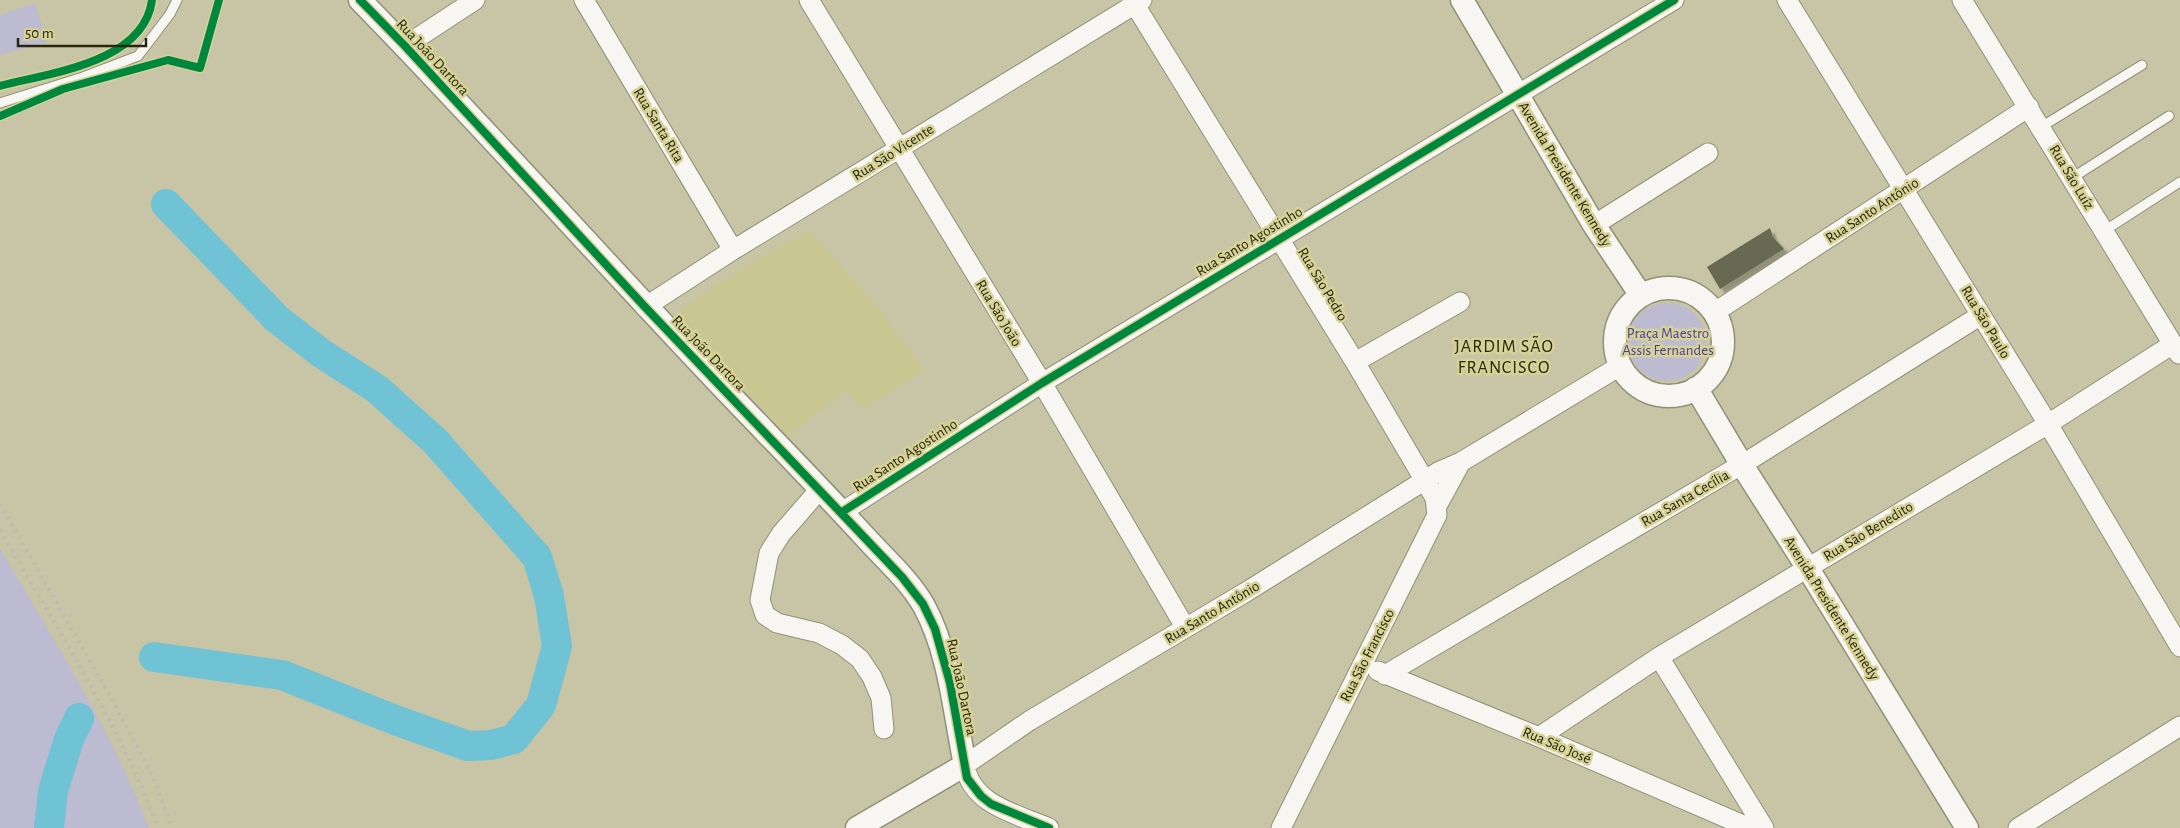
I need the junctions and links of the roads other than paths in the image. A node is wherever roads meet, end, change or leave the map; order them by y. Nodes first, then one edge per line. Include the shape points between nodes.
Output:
1 (177, 0) edge
2 (360, 0) edge
3 (475, 0) edge
4 (584, 0) edge
5 (809, 0) edge
6 (1462, 0) edge
7 (1674, 0) edge
8 (1787, 0) edge
9 (1962, 0) edge
10 (1136, 1) edge
11 (405, 46) junction
12 (2142, 65) dead end
13 (1518, 94) junction
14 (0, 103) edge
15 (2029, 107) junction
16 (2169, 116) dead end
17 (2041, 127) junction
18 (899, 148) junction
19 (1708, 153) dead end
20 (2072, 178) junction
21 (2180, 182) edge
22 (1905, 189) junction
23 (1594, 225) junction
24 (2104, 230) junction
25 (1280, 239) junction
26 (733, 250) junction
27 (1640, 294) junction
28 (1460, 302) dead end
29 (645, 307) junction
30 (1714, 312) junction
31 (1981, 315) junction
32 (2177, 350) edge
33 (1355, 362) junction
34 (1620, 366) junction
35 (1042, 382) junction
36 (1696, 388) junction
37 (2048, 424) junction
38 (1461, 462) junction
39 (1742, 465) junction
40 (1425, 481) junction
41 (820, 489) junction
42 (1437, 506) junction
43 (842, 512) junction
44 (1807, 567) junction
45 (1185, 627) junction
46 (2180, 647) edge
47 (1659, 657) junction
48 (1362, 665) junction
49 (1385, 675) junction
50 (2180, 726) edge
51 (884, 729) dead end
52 (1539, 737) junction
53 (965, 765) junction
54 (857, 828) edge
55 (1049, 828) edge
56 (1281, 828) edge
57 (1750, 828) edge
58 (1764, 828) edge
59 (1967, 828) edge
60 (2018, 828) edge

1 - 14 lane via 138,56
2 - 11 street, Rua João Dartora
3 - 11 street
4 - 26 street, Rua Santa Rita
5 - 18 street, Rua São João
6 - 13 street, Avenida Presidente Kennedy
7 - 13 street, Rua Santo Agostinho
8 - 22 street, Rua São Paulo
9 - 15 street, Rua São Luíz
10 - 18 street, Rua São Vicente
10 - 25 street, Rua São Pedro
11 - 29 street, Rua João Dartora
12 - 17 lane
13 - 23 street, Avenida Presidente Kennedy
13 - 25 street, Rua Santo Agostinho
15 - 17 street, Rua São Luíz
15 - 22 street, Rua Santo Antônio
16 - 20 lane
17 - 20 street, Rua São Luíz
18 - 26 street, Rua São Vicente
18 - 35 street, Rua São João
19 - 23 street
20 - 24 street, Rua São Luíz
21 - 24 lane
22 - 30 street, Rua Santo Antônio
22 - 31 street, Rua São Paulo
23 - 27 street, Avenida Presidente Kennedy
24 - 32 street, Rua São Luíz
25 - 33 street, Rua São Pedro
25 - 35 street, Rua Santo Agostinho
26 - 29 street, Rua São Vicente
27 - 30 street via 1677,287 1704,300
27 - 34 street via 1621,316 1615,332 1614,350
28 - 33 street
29 - 41 street, Rua João Dartora
30 - 36 street via 1722,328 1719,364 1709,379
31 - 37 street, Rua São Paulo
31 - 39 street, Rua Santa Cecília
32 - 37 street, Rua São Benedito
33 - 40 street, Rua São Pedro
34 - 36 street via 1637,386 1660,396 1678,396
34 - 38 street, Rua Santo Antônio
35 - 43 street, Rua Santo Agostinho
35 - 45 street, Rua São João
36 - 39 street, Avenida Presidente Kennedy
37 - 44 street, Rua São Benedito
37 - 46 street, Rua São Paulo
38 - 40 street, Rua Santo Antônio
38 - 42 street
39 - 44 street, Avenida Presidente Kennedy
39 - 49 street, Rua Santa Cecília
40 - 42 street
40 - 45 street, Rua Santo Antônio
41 - 43 street, Rua João Dartora
41 - 51 street via 769,553 760,600 765,615 777,623 819,633 860,659 881,698
42 - 48 street, Rua São Francisco via 1437,515
43 - 53 street, Rua João Dartora via 902,577 931,620 950,683
44 - 47 street, Rua São Benedito
44 - 59 street, Avenida Presidente Kennedy
45 - 53 street, Rua Santo Antônio via 1029,721
47 - 52 street, Rua São Benedito
47 - 58 street
48 - 49 street, Rua São José
48 - 56 street, Rua São Francisco
49 - 52 street, Rua São José
50 - 60 street
52 - 57 street, Rua São José
53 - 54 street
53 - 55 street via 967,778 991,804

